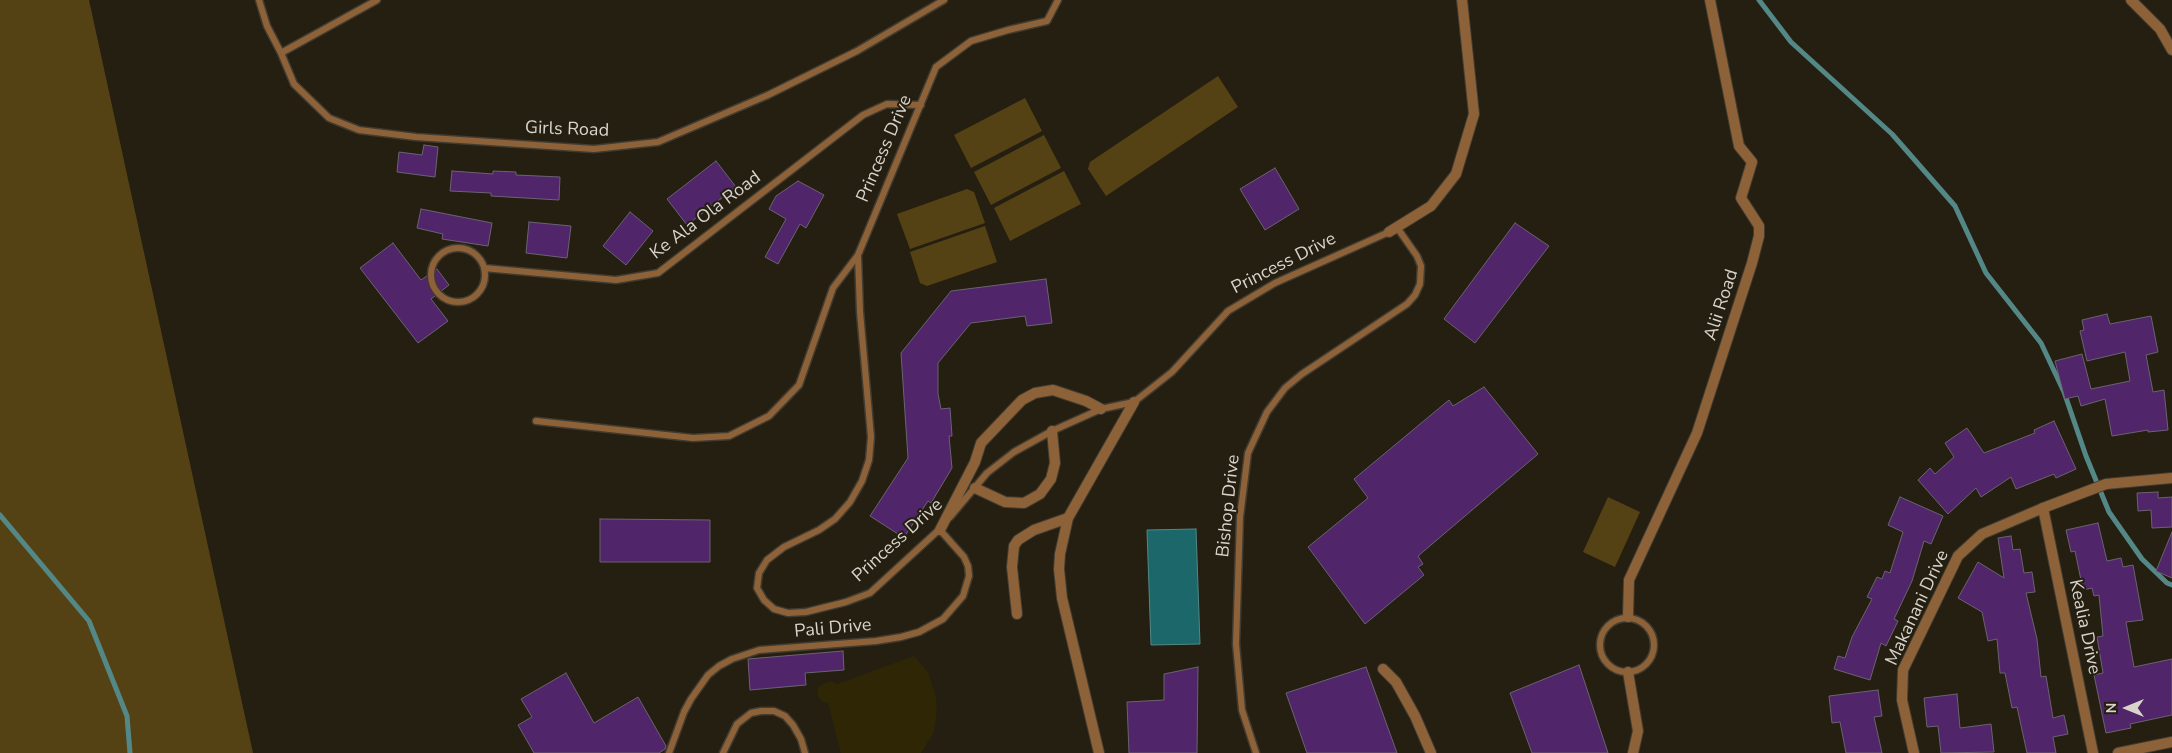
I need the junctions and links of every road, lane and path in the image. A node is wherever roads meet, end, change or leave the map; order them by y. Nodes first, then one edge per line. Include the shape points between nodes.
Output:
1 (259, 0) edge
2 (377, 0) edge
3 (944, 0) edge
4 (1058, 0) edge
5 (1462, 0) edge
6 (1710, 0) edge
7 (2132, 0) edge
8 (2172, 50) edge
9 (281, 53) junction
10 (921, 105) junction
11 (1393, 228) junction
12 (858, 255) junction
13 (484, 268) junction
14 (1134, 402) junction
15 (1101, 409) junction
16 (536, 421) dead end
17 (1052, 431) junction
18 (2172, 478) edge
19 (975, 488) junction
20 (2042, 508) junction
21 (1068, 518) junction
22 (940, 530) junction
23 (1017, 614) dead end
24 (1628, 617) junction
25 (1383, 669) dead end
26 (1628, 672) junction
27 (2172, 742) edge
28 (669, 753) edge
29 (723, 753) edge
30 (805, 753) edge
31 (1099, 753) edge
32 (1256, 753) edge
33 (1431, 753) edge
34 (1633, 753) edge
35 (1914, 753) edge
36 (2093, 753) edge
37 (2118, 753) edge

1 - 9 lane, Girls Road via 267,26
2 - 9 lane
3 - 9 lane, Girls Road via 857,51 768,95 658,142 594,149 358,130 329,118 294,84
4 - 10 lane, Princess Drive via 1047,21 972,41 936,67
5 - 11 street, Princess Drive via 1474,114 1472,122 1456,174 1431,206
6 - 24 street, Alii Road via 1739,146 1752,162 1741,198 1760,226 1759,236 1697,433 1629,580
7 - 8 street via 2160,29
10 - 12 lane, Princess Drive
10 - 13 lane, Ke Ala Ola Road via 887,104 863,115 658,273 616,280
11 - 14 lane, Princess Drive via 1275,283 1228,311 1172,372
11 - 32 lane, Bishop Drive via 1417,256 1420,284 1415,295 1407,304 1285,388 1267,412 1248,453 1240,517 1236,644 1242,710
12 - 16 lane via 833,288 799,385 769,416 729,436 692,438
12 - 22 lane, Princess Drive via 872,437 866,470 856,494 835,519 767,560 759,573 758,588 774,609 788,613 846,602 870,593
13 - 13 lane via 470,251 452,249 439,255 434,263 433,286 448,301 464,302 480,292
14 - 15 lane, Princess Drive
14 - 21 street
15 - 17 lane, Princess Drive
15 - 22 street via 1053,390 1035,393 1022,400 981,443 975,462
17 - 19 lane, Princess Drive via 1014,452 987,473
17 - 19 street via 1055,463 1051,479 1040,494 1024,503 1006,502
18 - 20 street, Makanani Drive via 2106,484
19 - 22 lane, Princess Drive
20 - 35 street, Makanani Drive via 1982,534 1958,556 1903,670 1902,700
20 - 36 street, Kealia Drive
21 - 23 street via 1034,530 1014,546 1012,567
21 - 31 street via 1060,554 1062,598
22 - 28 lane, Pali Drive via 964,557 969,576 963,596 943,619 901,637 759,650 732,659 708,675 691,699
24 - 26 lane via 1645,624 1655,640 1651,659 1637,671
24 - 26 lane via 1605,628 1600,644 1605,661 1619,671
25 - 33 street via 1396,682
26 - 34 street via 1638,731
27 - 37 street
29 - 30 lane via 738,724 751,713 761,711 774,711 785,716 793,724

